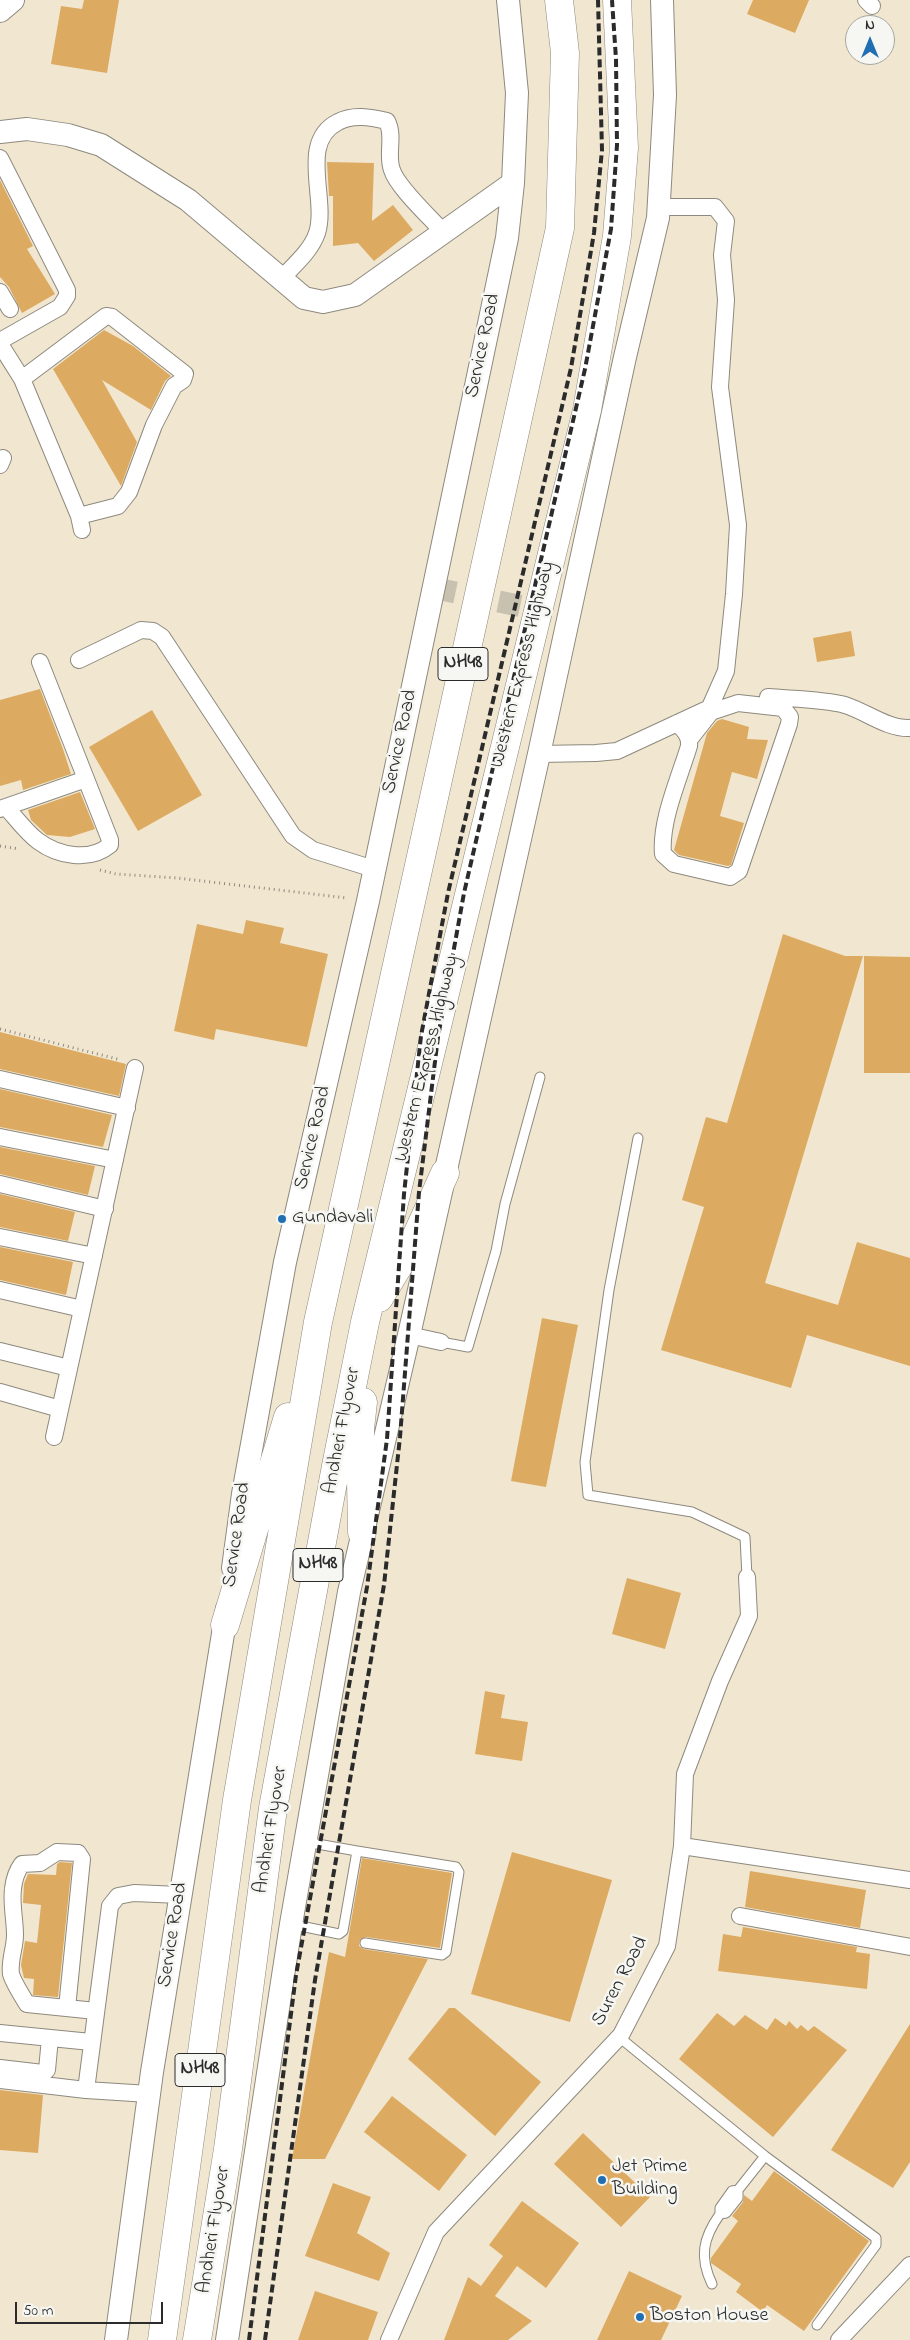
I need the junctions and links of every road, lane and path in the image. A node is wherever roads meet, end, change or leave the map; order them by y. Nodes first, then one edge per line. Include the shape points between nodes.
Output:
1 (12, 0) edge
2 (508, 0) edge
3 (559, 0) edge
4 (616, 0) edge
5 (662, 0) edge
6 (0, 11) edge
7 (0, 132) edge
8 (0, 159) edge
9 (513, 183) junction
10 (659, 207) junction
11 (444, 232) junction
12 (281, 279) junction
13 (0, 292) edge
14 (10, 309) dead end
15 (0, 343) edge
16 (22, 378) junction
17 (79, 660) dead end
18 (40, 662) dead end
19 (710, 707) junction
20 (677, 723) junction
21 (910, 728) edge
22 (689, 740) junction
23 (539, 754) junction
24 (86, 779) junction
25 (3, 808) edge
26 (0, 846) edge
27 (20, 849) dead end
28 (374, 869) junction
29 (97, 870) dead end
30 (343, 898) dead end
31 (0, 1029) edge
32 (135, 1068) joint
33 (540, 1077) dead end
34 (0, 1079) edge
35 (127, 1108) junction
36 (0, 1137) edge
37 (638, 1138) dead end
38 (115, 1160) junction
39 (445, 1174) junction
40 (0, 1184) edge
41 (105, 1208) junction
42 (0, 1237) edge
43 (94, 1256) junction
44 (0, 1290) edge
45 (82, 1309) junction
46 (318, 1322) junction
47 (365, 1322) junction
48 (409, 1335) junction
49 (441, 1342) joint
50 (0, 1350) edge
51 (69, 1368) junction
52 (0, 1392) edge
53 (60, 1409) junction
54 (54, 1437) dead end
55 (362, 1532) junction
56 (747, 1577) joint
57 (225, 1625) junction
58 (306, 1842) junction
59 (682, 1846) junction
60 (357, 1851) junction
61 (910, 1880) edge
62 (180, 1895) junction
63 (740, 1916) dead end
64 (291, 1924) junction
65 (365, 1943) dead end
66 (910, 1947) edge
67 (67, 2008) junction
68 (96, 2011) junction
69 (0, 2033) edge
70 (619, 2037) junction
71 (50, 2038) junction
72 (91, 2042) junction
73 (0, 2068) edge
74 (0, 2080) edge
75 (86, 2090) junction
76 (149, 2094) junction
77 (765, 2156) junction
78 (910, 2265) edge
79 (712, 2284) dead end
80 (817, 2325) dead end
81 (116, 2340) edge
82 (162, 2340) edge
83 (198, 2340) edge
84 (227, 2340) edge
85 (389, 2340) edge
86 (839, 2340) edge

1 - 6 street
2 - 9 street, Service Road via 517,93
3 - 46 highway, NH48 via 565,53 560,228
4 - 47 highway, Western Express Highway / NH48 via 624,148 617,236 587,410
5 - 10 street via 665,95
7 - 12 street via 27,129 68,135 102,145 188,200
8 - 15 street via 66,285 67,296 60,308
9 - 11 street
9 - 28 street, Service Road via 507,238
10 - 19 street via 716,207 726,221 722,255 726,300 720,387 738,525 726,671
10 - 23 street
11 - 12 street via 355,295 323,302 304,298
11 - 12 street via 391,169 392,130 386,121 348,117 325,130 318,145 318,232 311,246
13 - 14 street
15 - 16 street
16 - 16 street via 80,523 118,506 129,492 160,413 184,374 112,317 106,316
17 - 28 street via 141,630 162,636 293,836 313,850
18 - 24 street
19 - 20 street
19 - 21 street via 735,698 759,696 842,704 892,726
20 - 22 street
20 - 23 street via 616,751
22 - 22 street via 665,826 664,854 674,864 730,877 739,871 790,717 783,708 738,703 711,712
23 - 39 street
24 - 25 street
24 - 25 street via 110,843 108,847 85,856 74,856 38,841
26 - 27 path
28 - 57 street, Service Road via 285,1262 243,1494
29 - 30 path
31 - 32 path via 134,1064
32 - 35 street
33 - 49 lane via 468,1347
34 - 35 street
35 - 38 street
36 - 38 street
37 - 56 lane via 609,1290 586,1453 588,1495 692,1512 745,1537
38 - 41 street
39 - 47 highway via 416,1237
39 - 48 street
40 - 41 street
41 - 43 street
42 - 43 street
43 - 45 street
44 - 45 street
45 - 51 street
46 - 57 highway
46 - 82 highway, Andheri Flyover / NH48 via 238,1800
47 - 55 highway via 366,1372 360,1429
47 - 83 highway, Andheri Flyover / NH48 via 273,1808 228,2149
48 - 49 street
48 - 55 street
50 - 51 street
51 - 53 street
52 - 53 street
53 - 54 street
55 - 58 street
56 - 59 street, Suren Road via 749,1616 685,1774
57 - 62 street, Service Road
58 - 60 lane
58 - 64 street
59 - 61 street
59 - 70 street, Suren Road via 667,1946
60 - 64 lane via 343,1931 330,1933
60 - 65 lane via 456,1867 459,1872 446,1952 442,1955
62 - 68 street via 134,1893 118,1896 110,1906
62 - 76 street, Service Road
63 - 66 street
64 - 84 street
67 - 67 street via 27,2004 13,1981 11,1971 16,1872 22,1864 40,1863 57,1852 78,1853 82,1859
67 - 68 street
68 - 72 street
69 - 71 street
70 - 77 lane
70 - 85 street, Suren Road via 436,2232
71 - 72 street
71 - 73 street via 47,2070 43,2073
72 - 75 street
74 - 75 street
75 - 76 street
76 - 81 street, Service Road
77 - 79 lane via 738,2190 732,2191 708,2235 704,2267
77 - 80 lane via 876,2238 876,2245
78 - 86 street

